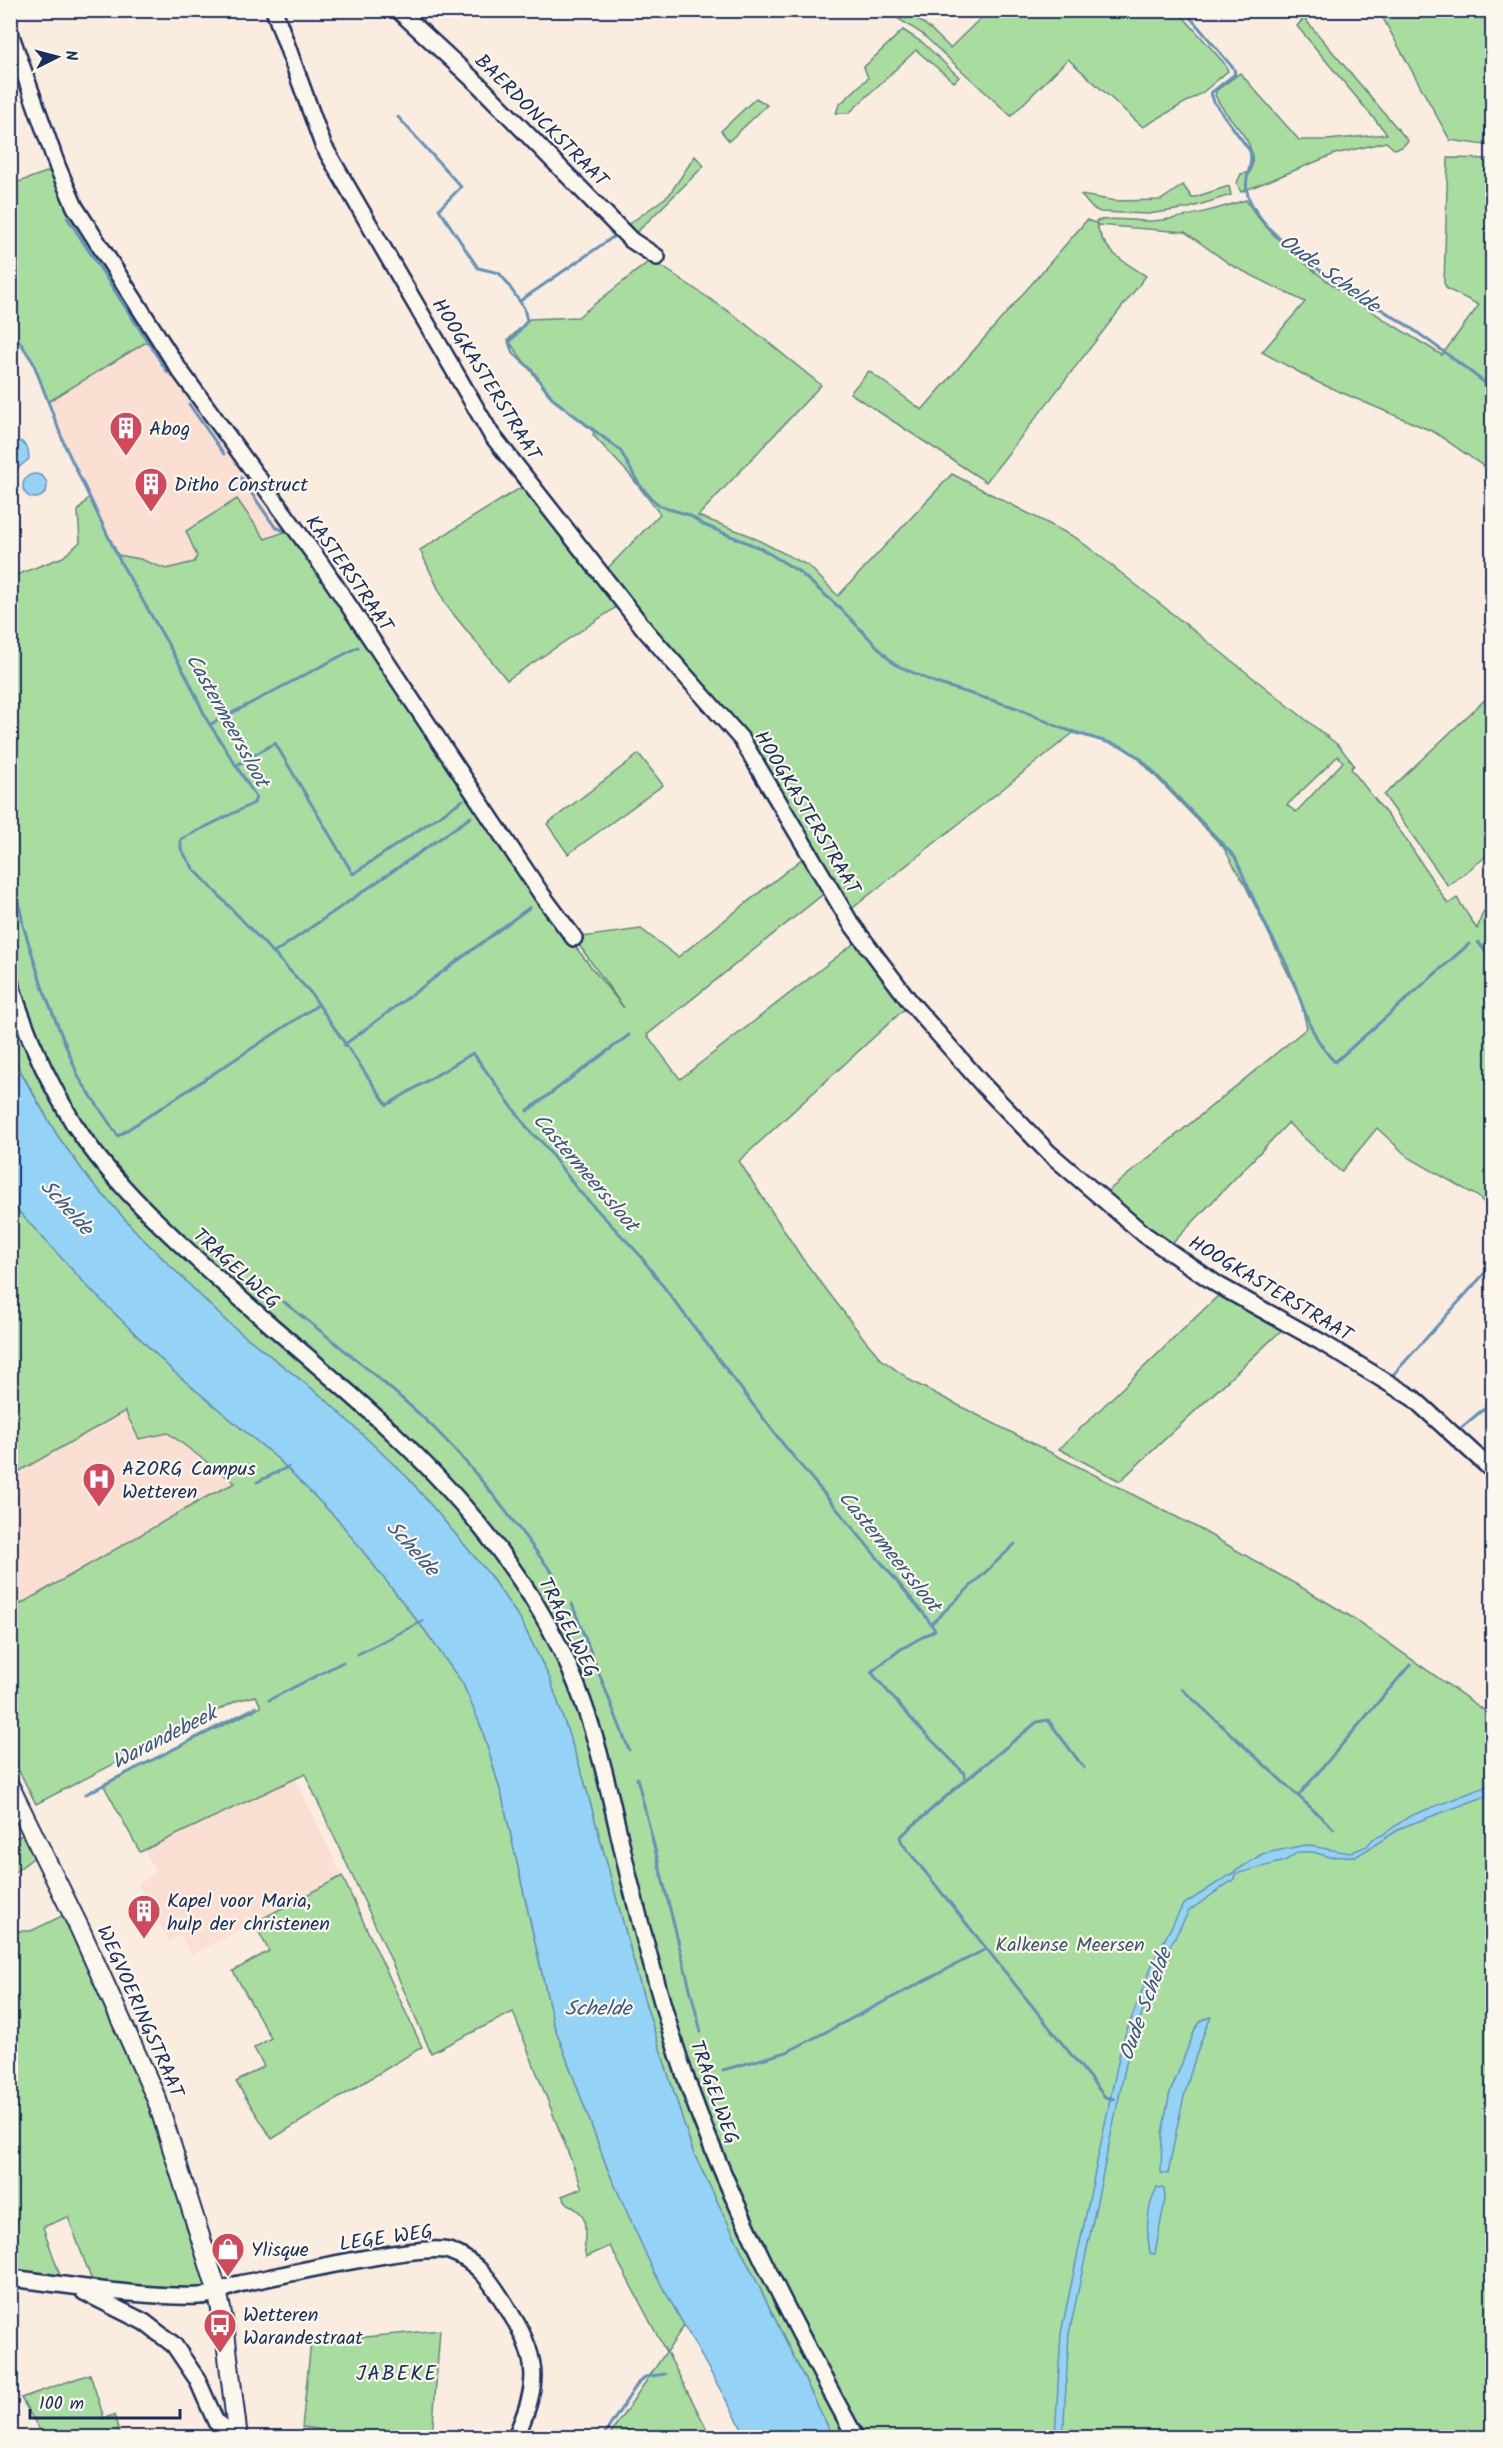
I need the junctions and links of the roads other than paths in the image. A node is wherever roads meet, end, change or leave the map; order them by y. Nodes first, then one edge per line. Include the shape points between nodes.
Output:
1 (274, 10) edge
2 (398, 10) edge
3 (10, 33) edge
4 (657, 257) dead end
5 (574, 938) dead end
6 (10, 982) edge
7 (1492, 1470) edge
8 (10, 1787) edge
9 (10, 2278) edge
10 (52, 2283) junction
11 (217, 2290) junction
12 (237, 2435) edge
13 (515, 2438) edge
14 (855, 2438) edge

1 - 7 street, HOOGKASTERSTRAAT via 323,145 491,434 646,631 742,740 850,922 911,1004 1048,1152 1145,1235 1218,1285 1413,1398
2 - 4 street, BAERDONCKSTRAAT via 479,85 632,240
3 - 5 street, KASTERSTRAAT via 75,207 178,368 319,561
6 - 14 street, TRAGELWEG via 29,1037 74,1125 130,1194 215,1277 425,1463 486,1532 534,1600 564,1658 595,1737 648,1949 688,2082 753,2239
8 - 11 main road, WEGVOERINGSTRAAT via 142,2062
9 - 10 street
10 - 11 street, LEGE WEG via 201,2296
10 - 12 street via 95,2296 144,2322 174,2345 197,2379 216,2422
11 - 12 main road, WEGVOERINGSTRAAT
11 - 13 street, LEGE WEG via 397,2255 433,2249 449,2251 487,2275 529,2349 535,2379 530,2406

